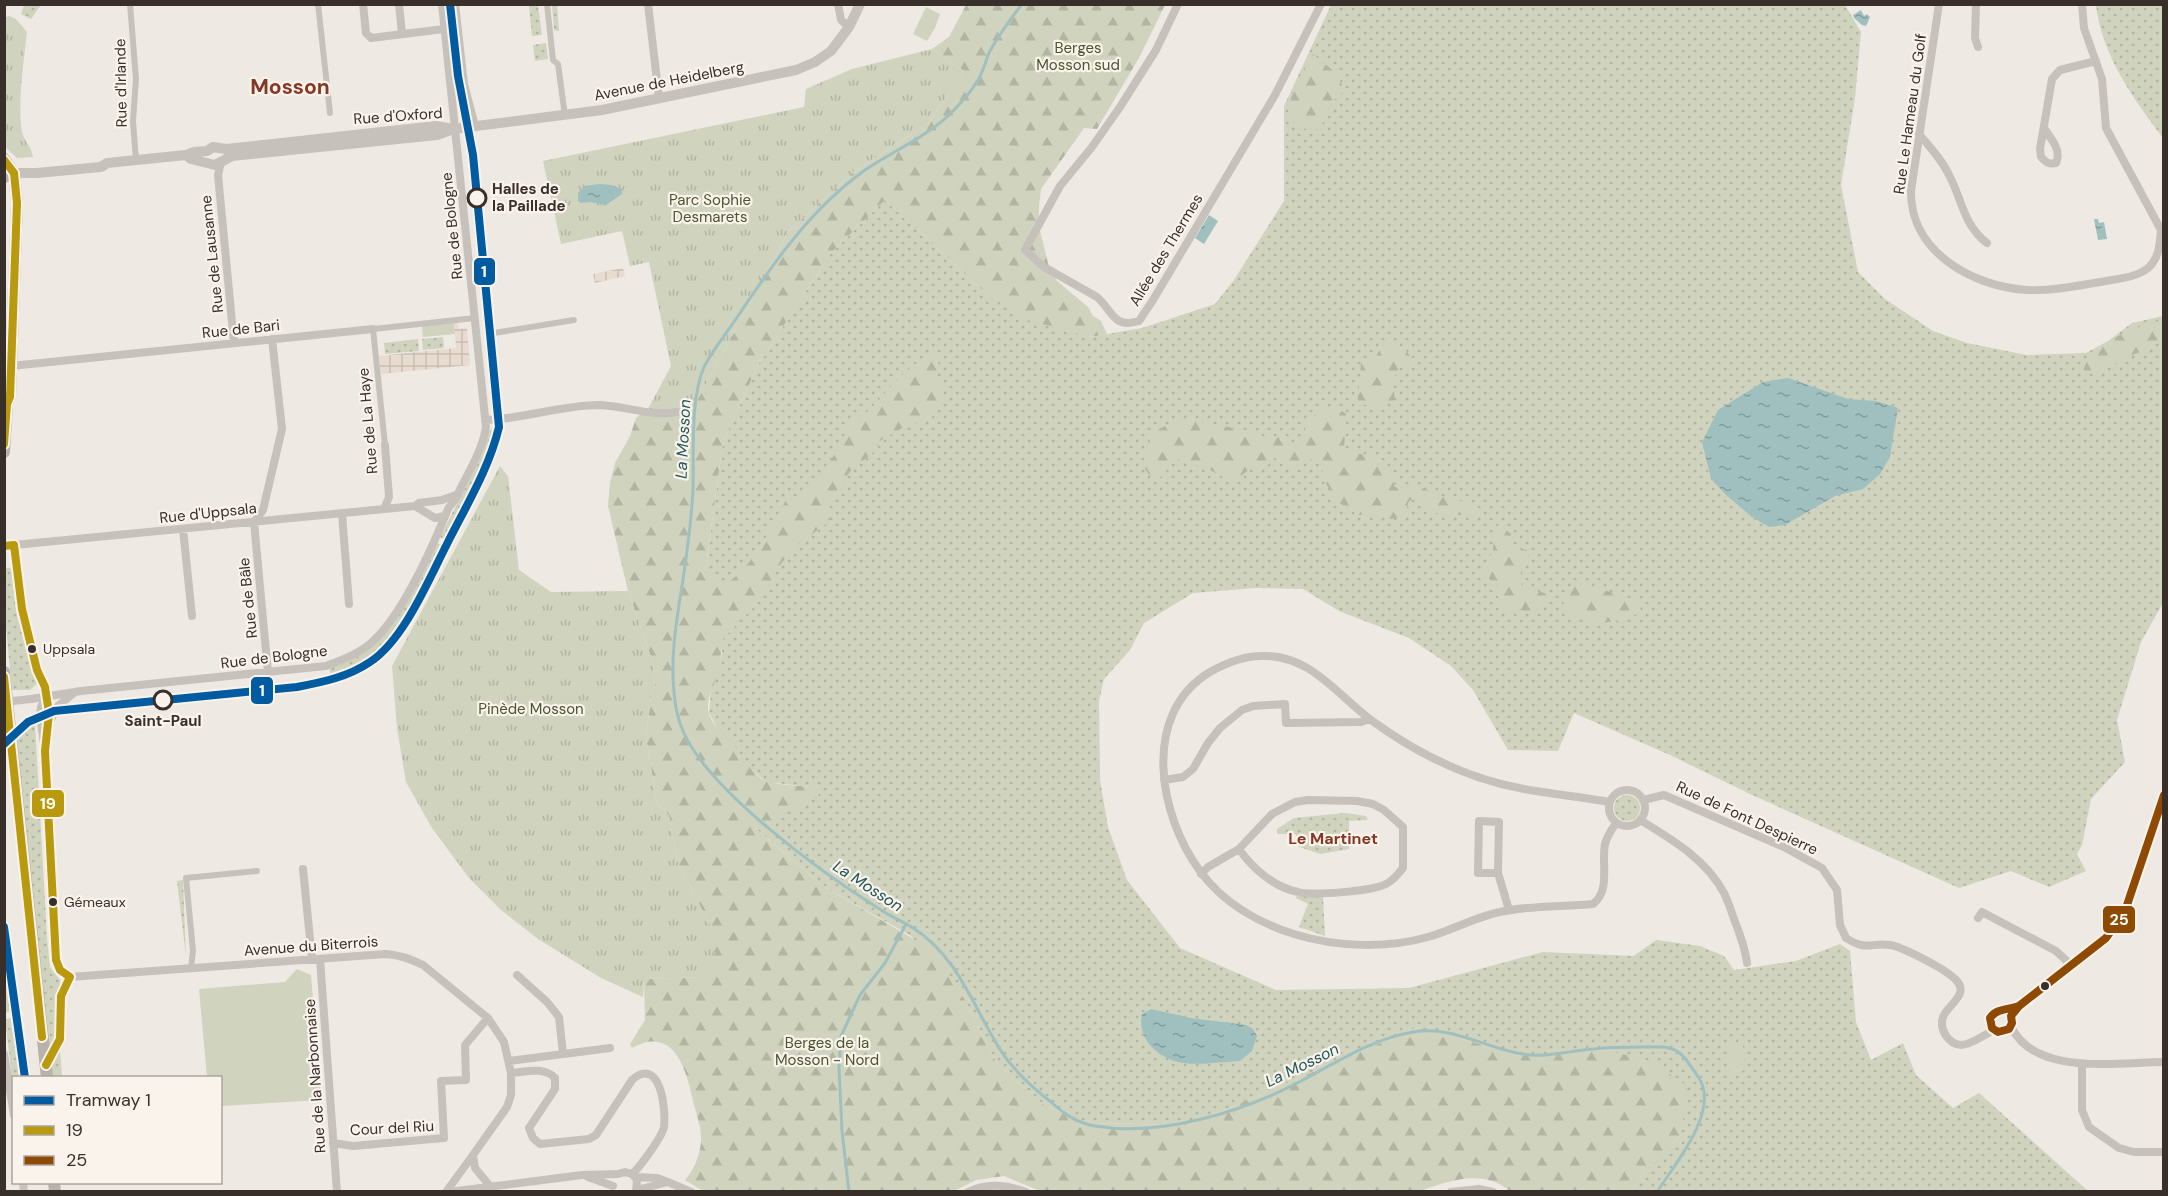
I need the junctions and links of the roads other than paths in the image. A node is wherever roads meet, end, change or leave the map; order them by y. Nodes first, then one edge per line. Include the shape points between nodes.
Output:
1 (130, 4) edge
2 (318, 4) edge
3 (363, 4) edge
4 (399, 4) edge
5 (442, 4) edge
6 (455, 4) edge
7 (547, 4) edge
8 (648, 4) edge
9 (838, 4) edge
10 (860, 4) edge
11 (1178, 4) edge
12 (1321, 4) edge
13 (1939, 4) edge
14 (1976, 4) edge
15 (2082, 4) edge
16 (849, 27) junction
17 (444, 30) junction
18 (402, 34) junction
19 (1978, 47) dead end
20 (2096, 61) junction
21 (659, 98) junction
22 (330, 113) dead end
23 (565, 116) junction
24 (475, 126) junction
25 (2044, 128) dead end
26 (453, 129) junction
27 (1919, 134) junction
28 (207, 156) junction
29 (221, 157) junction
30 (4, 159) edge
31 (136, 160) junction
32 (7, 176) edge
33 (1987, 243) dead end
34 (475, 318) junction
35 (574, 320) dead end
36 (373, 329) junction
37 (494, 333) dead end
38 (272, 339) junction
39 (234, 343) junction
40 (8, 366) edge
41 (6, 403) edge
42 (677, 412) dead end
43 (485, 420) junction
44 (384, 445) joint
45 (4, 452) edge
46 (456, 495) junction
47 (437, 501) junction
48 (415, 506) junction
49 (384, 509) junction
50 (447, 512) junction
51 (342, 513) junction
52 (432, 515) junction
53 (254, 522) junction
54 (183, 529) junction
55 (437, 533) junction
56 (9, 546) edge
57 (349, 604) dead end
58 (192, 616) dead end
59 (4, 672) edge
60 (268, 673) junction
61 (78, 691) junction
62 (47, 696) junction
63 (4, 702) edge
64 (1370, 719) junction
65 (48, 724) junction
66 (45, 751) junction
67 (1164, 780) junction
68 (2163, 794) edge
69 (1643, 800) junction
70 (1610, 802) junction
71 (1640, 820) junction
72 (1616, 822) junction
73 (1239, 849) junction
74 (303, 869) dead end
75 (257, 871) dead end
76 (1498, 873) junction
77 (1201, 874) junction
78 (1509, 910) junction
79 (1978, 918) dead end
80 (316, 959) junction
81 (1747, 963) dead end
82 (2071, 965) junction
83 (191, 968) junction
84 (517, 975) dead end
85 (70, 977) junction
86 (488, 1018) junction
87 (2009, 1021) junction
88 (1992, 1028) junction
89 (610, 1048) dead end
90 (4, 1054) edge
91 (563, 1054) junction
92 (509, 1060) junction
93 (2163, 1062) edge
94 (2082, 1064) junction
95 (46, 1071) edge
96 (511, 1073) junction
97 (12, 1103) edge
98 (333, 1143) junction
99 (2163, 1152) edge
100 (473, 1155) junction
101 (646, 1159) junction
102 (618, 1174) junction
103 (582, 1175) junction
104 (634, 1175) junction
105 (657, 1178) junction
106 (668, 1182) junction
107 (490, 1186) junction
108 (614, 1189) edge
109 (337, 1191) edge
110 (447, 1191) edge
111 (636, 1191) edge
112 (691, 1191) edge
113 (968, 1191) edge
114 (1026, 1191) edge
115 (1451, 1191) edge
116 (1493, 1191) edge

1 - 31 street, Rue d'Irlande via 136,79
2 - 22 street
3 - 18 street via 368,37
4 - 18 street
5 - 17 street, Rue de Bologne
6 - 24 street via 464,84
7 - 23 street
8 - 21 street
9 - 16 street via 841,20
10 - 16 street, Avenue de Heidelberg
11 - 12 street, Allée des Thermes via 1120,107 1060,186 1025,250 1036,262 1088,290 1119,322 1131,324 1144,314 1275,95
13 - 27 street, Rue Le Hameau du Golf
14 - 19 street
15 - 20 street, Rue Le Hameau du Golf via 2084,28
16 - 21 street, Avenue de Heidelberg via 831,51 807,67
17 - 18 street
17 - 26 street, Rue de Bologne
20 - 25 street via 2060,70 2052,79
20 - 27 street, Rue Le Hameau du Golf via 2102,79 2106,128 2161,230 2155,258 2148,268 2135,274 2051,290 2025,290 1991,282 1940,257 1919,229 1911,208
21 - 23 street, Avenue de Heidelberg
23 - 24 street, Avenue de Heidelberg
24 - 26 street, Avenue de Heidelberg
26 - 29 street, Rue d'Oxford via 436,126
26 - 34 street, Rue de Bologne
27 - 33 street via 1950,176 1967,220
28 - 29 street, Rue d'Oxford via 212,164
28 - 29 street, Rue d'Oxford via 213,147
28 - 31 street, Rue d'Oxford
29 - 39 street, Rue de Lausanne via 218,175
30 - 32 main road
31 - 32 street, Rue d'Oxford
32 - 40 main road via 17,205
34 - 36 street, Rue de Bari
34 - 43 street, Rue de Bologne
35 - 37 street
36 - 38 street, Rue de Bari
36 - 44 street, Rue de La Haye
38 - 39 street, Rue de Bari
38 - 53 street via 282,429 263,510
39 - 40 street, Rue de Bari
40 - 41 main road via 10,397
41 - 45 main road
42 - 43 street via 656,415 598,405
43 - 46 street, Rue de Bologne via 480,449
44 - 49 street, Rue de La Haye via 389,497
46 - 47 street
46 - 50 street, Rue de Bologne
47 - 48 street, Rue d'Uppsala
47 - 50 street
47 - 52 street via 430,507
48 - 49 street, Rue d'Uppsala
48 - 52 street
49 - 51 street, Rue d'Uppsala
50 - 52 street via 440,518
50 - 55 street, Rue de Bologne
51 - 53 street, Rue d'Uppsala
51 - 57 street
52 - 55 street
53 - 54 street, Rue d'Uppsala
53 - 60 street, Rue de Bâle
54 - 56 street, Rue d'Uppsala
54 - 58 street
55 - 60 street, Rue de Bologne via 404,601 371,643 326,666
56 - 62 street via 37,670
59 - 95 main road
60 - 61 street, Rue de Bologne
61 - 62 street, Rue de Bologne
61 - 65 street via 63,700
62 - 63 street, Rue de Bologne, bridge
62 - 65 street
62 - 66 street via 40,710
64 - 67 street via 1286,723 1285,704 1248,708 1220,728 1184,777
64 - 67 street via 1303,664 1276,656 1231,661 1192,685 1172,714 1163,748
64 - 70 street via 1431,757 1470,775 1522,789
65 - 66 street
66 - 85 street via 56,965
67 - 77 street via 1171,815
68 - 82 street via 2125,911 2106,938
69 - 70 street via 1629,790 1617,793
69 - 71 street via 1645,811
69 - 88 street, Rue de Font Despierre via 1664,795 1821,868 1837,890 1840,925 1846,938 1865,948 1896,946 1960,984 1957,999 1943,1018 1945,1033 1951,1041 1962,1045
70 - 72 street via 1610,814
71 - 72 street via 1631,825
71 - 81 street via 1682,847 1714,878 1745,945
72 - 78 street via 1605,846 1603,888 1598,900 1593,904
73 - 73 street via 1272,814 1302,801 1367,803 1383,810 1403,827 1403,868 1385,884 1371,889 1299,893 1266,877
73 - 77 street
74 - 80 street, Rue de la Narbonnaise
75 - 83 street via 186,878
76 - 76 street via 1499,822 1479,821 1479,873
76 - 78 street
77 - 78 street via 1252,917 1294,934 1337,942 1412,940
79 - 82 street via 1982,912 2056,951
80 - 83 street, Avenue du Biterrois
80 - 86 street, Avenue du Biterrois via 398,955 423,965
80 - 98 street, Rue de la Narbonnaise
82 - 87 street via 2019,1006
83 - 85 street, Avenue du Biterrois
84 - 91 street via 559,1017
85 - 95 street via 61,996 60,1039
86 - 92 street, Avenue du Biterrois via 503,1038
86 - 98 street, Cour del Riu via 465,1045 466,1080 441,1081 444,1138 353,1146
87 - 88 street
87 - 88 street via 2000,1009 1990,1018
87 - 94 street via 2015,1036 2031,1050
89 - 91 street
90 - 97 street
91 - 92 street
92 - 96 street, Avenue du Biterrois
93 - 94 street
94 - 99 street via 2082,1110 2090,1127 2119,1148
96 - 100 street, Avenue du Biterrois via 507,1107
96 - 101 street via 543,1071 555,1078 555,1089 529,1128 540,1144 597,1135 632,1080 640,1075 651,1076 660,1088 664,1127
98 - 109 street, Rue de la Narbonnaise
100 - 107 street via 475,1168
100 - 110 street, Avenue du Biterrois
101 - 104 street
101 - 105 street
102 - 103 street
102 - 104 street
102 - 108 street
103 - 107 street
103 - 108 street
104 - 105 street
104 - 111 street
105 - 106 street
106 - 111 street
106 - 112 street
107 - 110 street
113 - 114 street via 1004,1185
115 - 116 street

